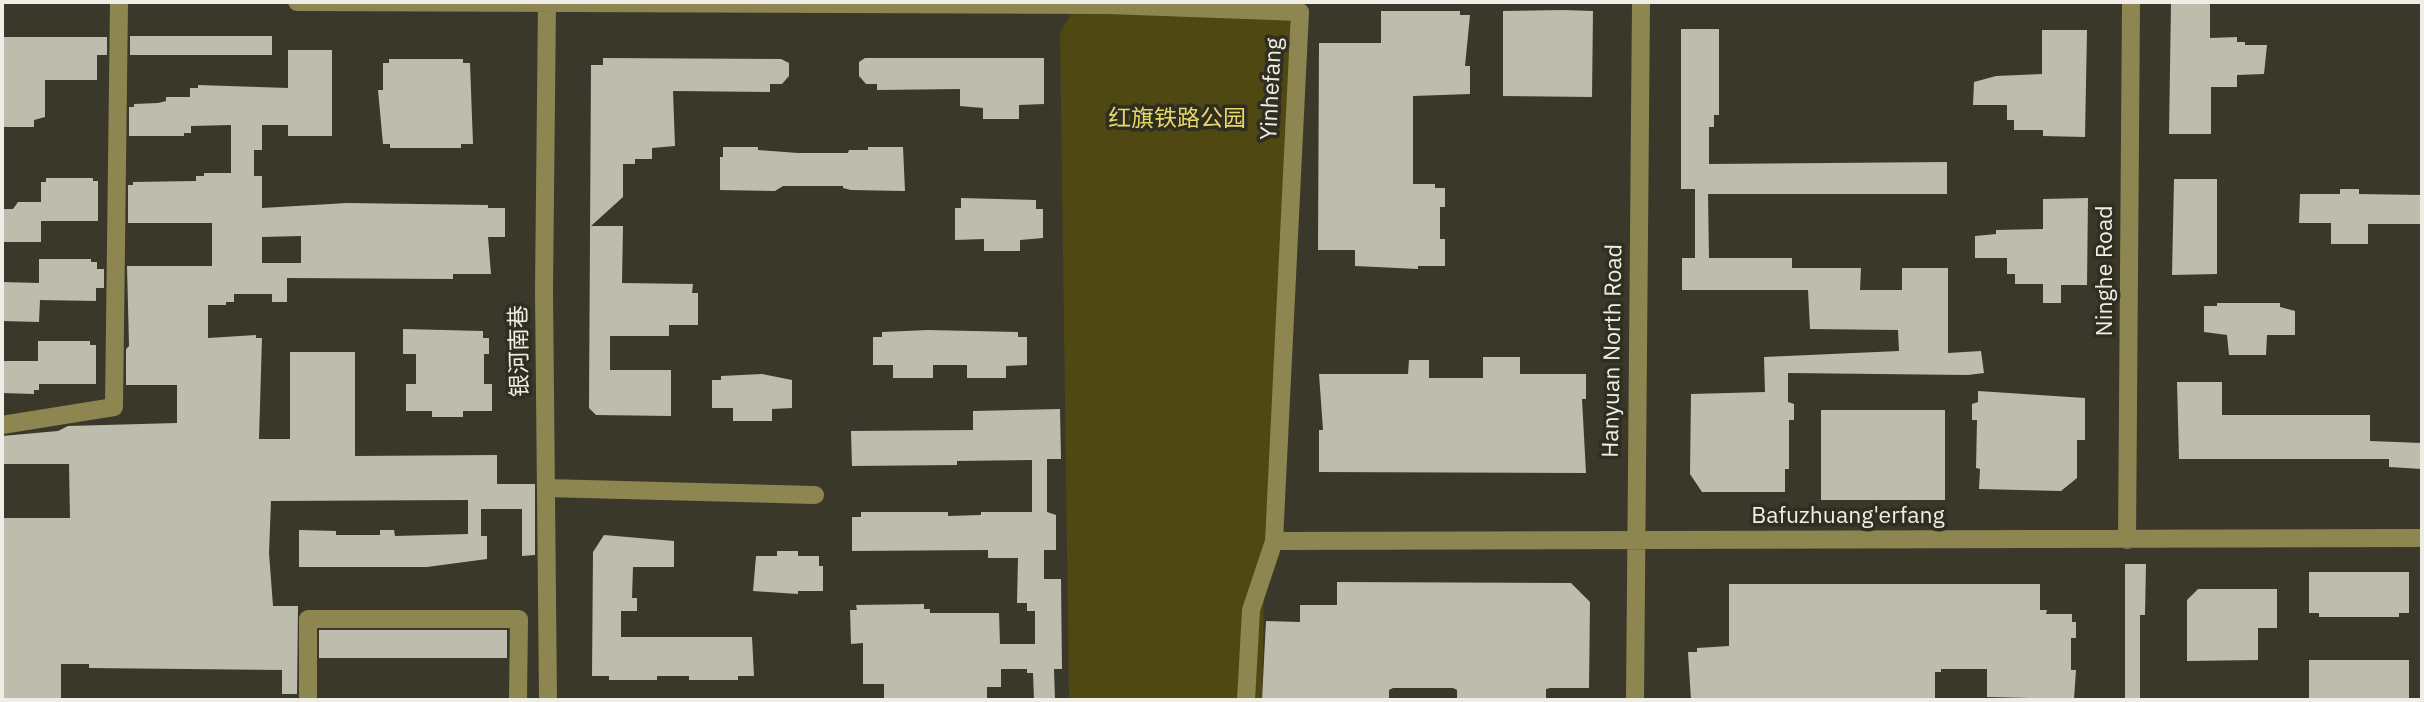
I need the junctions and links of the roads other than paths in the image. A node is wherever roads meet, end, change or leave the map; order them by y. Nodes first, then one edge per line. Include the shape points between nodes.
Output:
1 (119, 2) edge
2 (297, 2) edge
3 (547, 2) edge
4 (1641, 2) edge
5 (2131, 2) edge
6 (920, 3) edge
7 (2, 425) edge
8 (546, 488) junction
9 (815, 495) dead end
10 (2422, 538) edge
11 (2127, 540) junction
12 (1274, 541) junction
13 (1636, 541) junction
14 (308, 700) edge
15 (519, 700) edge
16 (548, 700) edge
17 (1246, 700) edge
18 (1635, 700) edge

1 - 7 street via 114,407
2 - 3 street, Yinhefang
3 - 6 street, Yinhefang
3 - 8 street, 银河南巷
4 - 13 street, Hanyuan North Road
5 - 11 street, Ninghe Road
6 - 12 street, Yinhefang via 1300,12
8 - 9 street
8 - 16 street, 银河南巷
10 - 11 street, Bafuzhuang'erfang
11 - 13 street, Bafuzhuang'erfang
12 - 13 street, Bafuzhuang'erfang
12 - 17 street via 1251,610
13 - 18 street, Hanyuan North Road
14 - 15 street via 308,619 519,619

